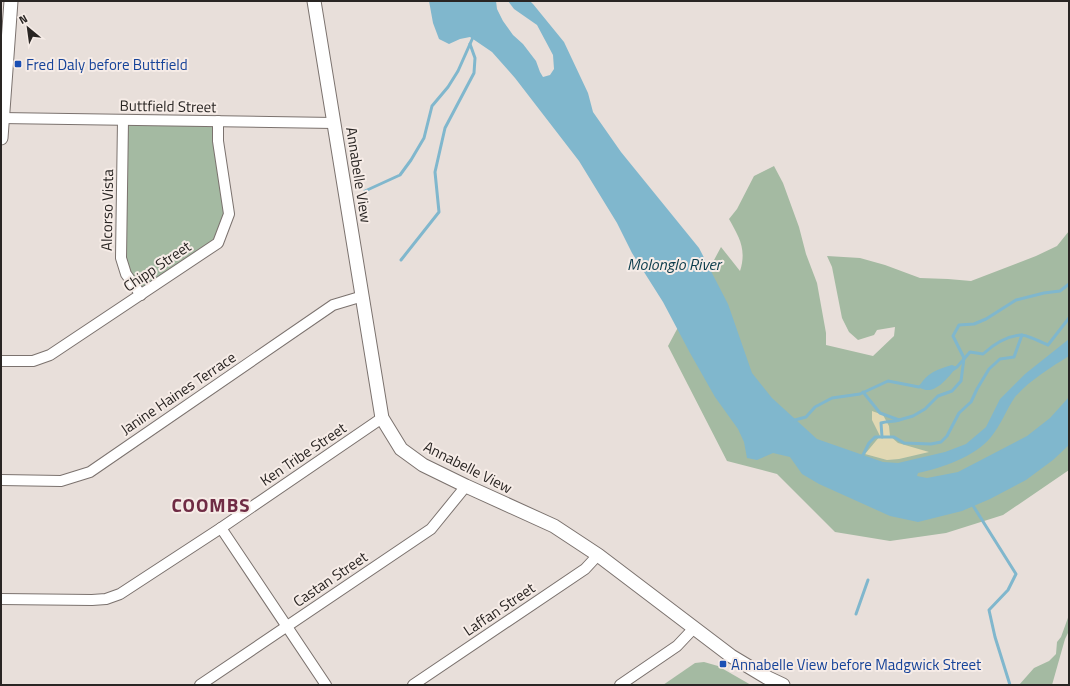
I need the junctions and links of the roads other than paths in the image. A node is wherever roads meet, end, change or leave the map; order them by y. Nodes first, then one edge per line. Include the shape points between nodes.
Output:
1 (11, 1) edge
2 (314, 1) edge
3 (2, 118) edge
4 (123, 120) junction
5 (218, 122) junction
6 (334, 123) junction
7 (1, 138) edge
8 (141, 295) junction
9 (362, 296) junction
10 (1, 361) edge
11 (382, 418) junction
12 (1, 480) edge
13 (466, 486) junction
14 (221, 528) junction
15 (598, 555) junction
16 (1, 599) edge
17 (286, 626) junction
18 (694, 628) junction
19 (200, 685) edge
20 (326, 685) edge
21 (413, 685) edge
22 (620, 685) edge
23 (783, 685) edge

1 - 3 street
2 - 6 street, Annabelle View
3 - 4 street, Buttfield Street
3 - 7 street
4 - 5 street, Buttfield Street
4 - 8 street, Alcorso Vista via 121,258 126,274
5 - 6 street, Buttfield Street
5 - 8 street, Chipp Street via 218,141 229,214 218,243
6 - 9 street, Annabelle View
8 - 10 street, Chipp Street via 50,355 33,361
9 - 11 street, Annabelle View
9 - 12 street, Janine Haines Terrace via 333,305 90,472 61,481
11 - 13 street, Annabelle View via 402,449 423,465
11 - 14 street, Ken Tribe Street
13 - 15 street, Annabelle View via 554,526
13 - 17 street, Castan Street via 430,529
14 - 16 street, Ken Tribe Street via 120,594 106,599
14 - 17 street
15 - 18 street, Annabelle View
15 - 21 street, Laffan Street via 585,569
17 - 19 street, Castan Street
17 - 20 street
18 - 22 street via 677,646
18 - 23 street, Annabelle View via 731,656

